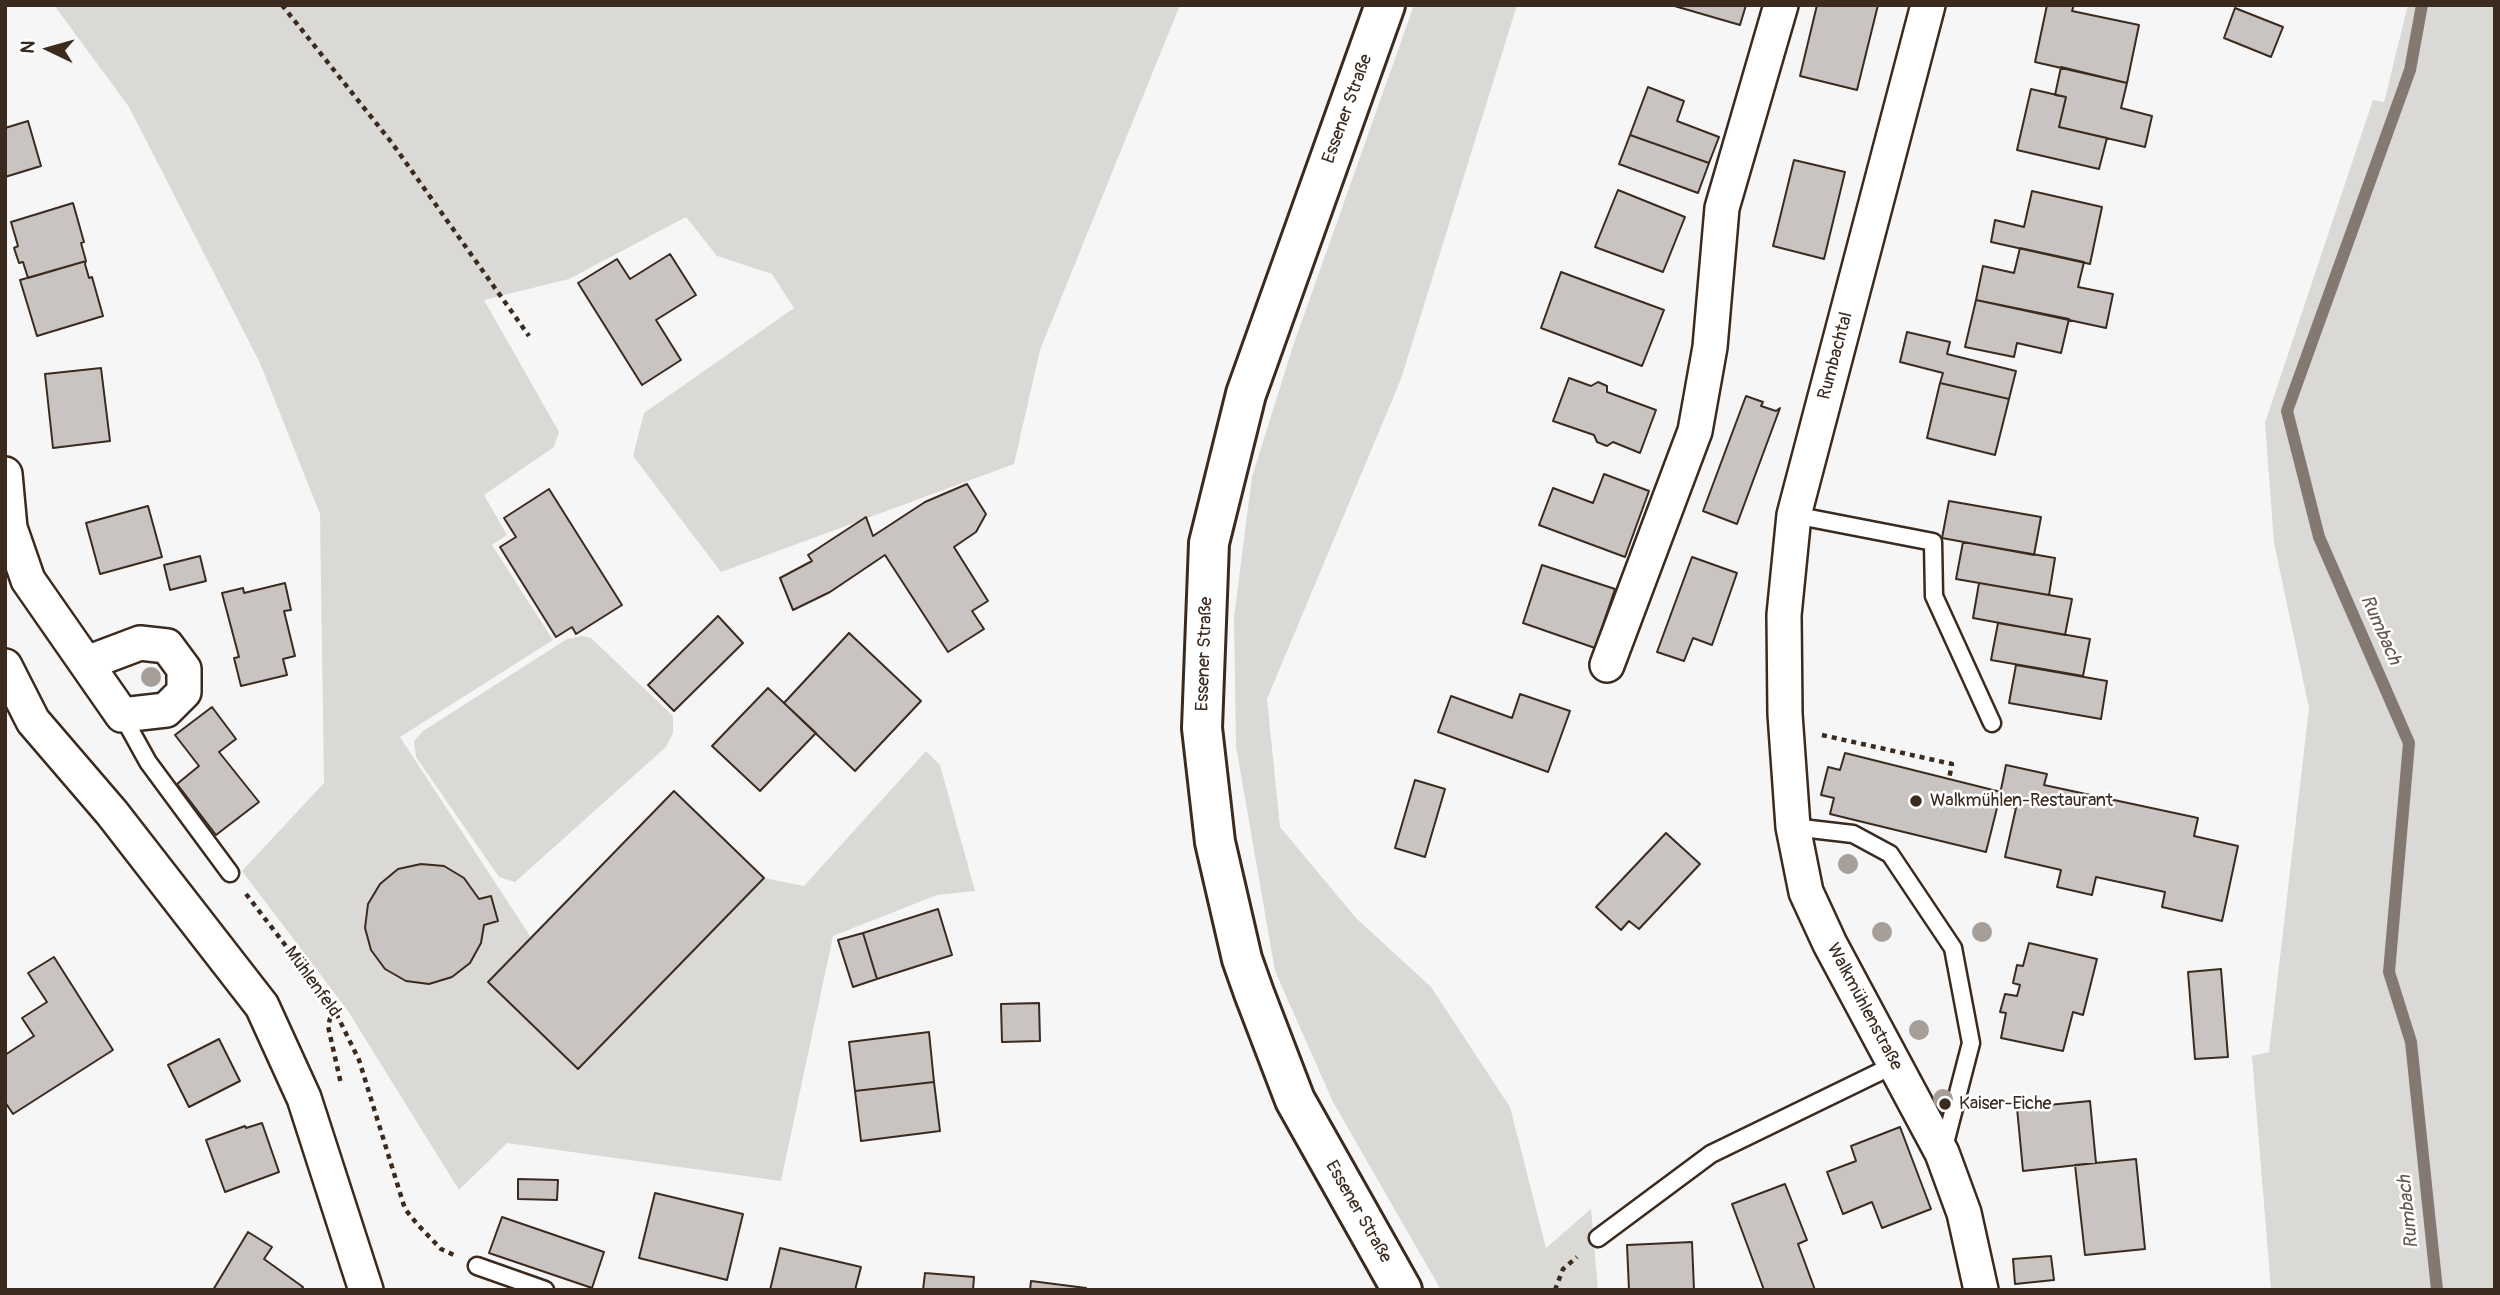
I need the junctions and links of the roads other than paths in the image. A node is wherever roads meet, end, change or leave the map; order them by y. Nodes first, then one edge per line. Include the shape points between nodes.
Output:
1 (1385, 5) edge
2 (1781, 5) edge
3 (1928, 5) edge
4 (5, 474) edge
5 (1794, 515) junction
6 (87, 663) junction
7 (1607, 664) dead end
8 (5, 666) edge
9 (122, 715) junction
10 (1785, 720) joint
11 (1992, 723) dead end
12 (1793, 827) junction
13 (230, 873) road end
14 (1894, 1065) junction
15 (1942, 1153) junction
16 (1598, 1238) road end
17 (477, 1266) road end
18 (366, 1290) edge
19 (545, 1290) edge
20 (1402, 1290) edge
21 (1981, 1290) edge

1 - 20 main road, Essener Straße via 1246,394 1215,516 1209,543 1202,728 1215,842 1242,959 1295,1100
2 - 7 street via 1722,208 1710,347 1695,431
3 - 5 street, Rumbachtal
4 - 6 street via 10,528 28,580
5 - 10 street, Rumbachtal via 1784,615
5 - 11 lane via 1933,542 1934,596
6 - 9 street
6 - 9 street via 140,643 167,646 184,669 184,692 166,710
8 - 18 street via 33,721 112,813 262,1006 304,1098
9 - 13 lane via 148,762
10 - 12 street, Walkmühlenstraße
12 - 14 street, Walkmühlenstraße via 1806,892
12 - 15 lane via 1853,834 1890,854 1952,948 1971,1043
14 - 15 street, Walkmühlenstraße
14 - 16 lane via 1711,1154
15 - 21 street, Walkmühlenstraße via 1964,1213
17 - 19 lane

